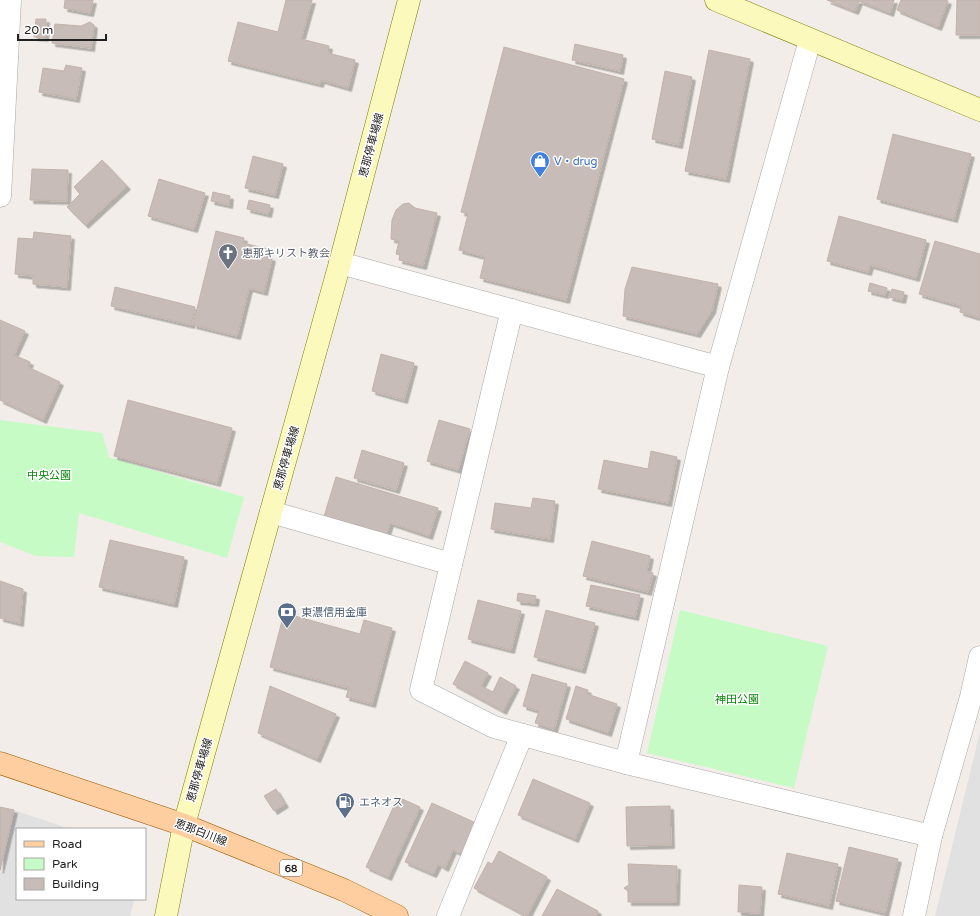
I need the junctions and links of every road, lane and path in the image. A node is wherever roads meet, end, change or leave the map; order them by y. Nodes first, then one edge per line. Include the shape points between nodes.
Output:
1 (10, 0) edge
2 (409, 0) edge
3 (716, 0) edge
4 (810, 40) junction
5 (980, 110) edge
6 (0, 196) edge
7 (340, 263) junction
8 (512, 310) junction
9 (718, 367) junction
10 (271, 512) junction
11 (451, 564) junction
12 (980, 657) edge
13 (975, 698) edge
14 (522, 735) junction
15 (0, 763) edge
16 (626, 763) junction
17 (184, 824) junction
18 (931, 836) junction
19 (166, 916) edge
20 (397, 916) edge
21 (448, 916) edge
22 (914, 916) edge

1 - 6 street
2 - 7 main road, 恵那停車場線
3 - 4 main road
4 - 5 main road
4 - 9 street
7 - 8 street
7 - 10 main road, 恵那停車場線
8 - 9 street
8 - 11 street
9 - 16 street
10 - 11 street
10 - 17 main road, 恵那停車場線
11 - 14 street via 421,690 494,727
12 - 13 street
13 - 18 street
14 - 16 street
14 - 21 street
15 - 17 main road, 恵那白川線 / 68
16 - 18 street
17 - 19 main road, 恵那停車場線
17 - 20 main road, 恵那白川線 / 68 via 344,890
18 - 22 street

